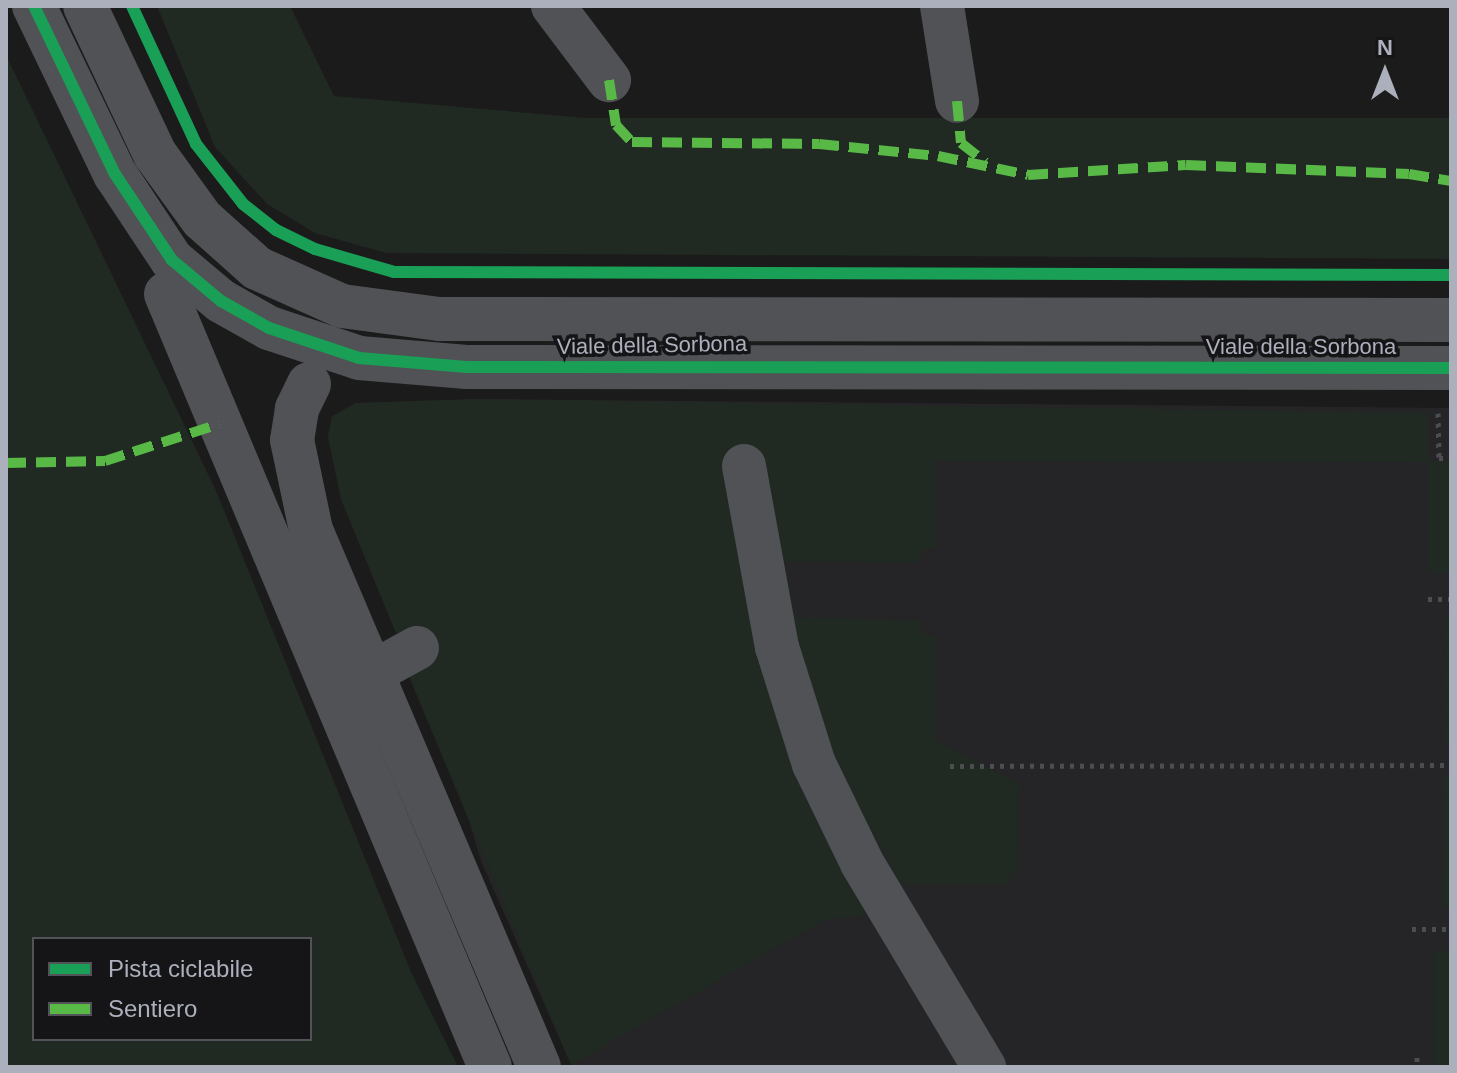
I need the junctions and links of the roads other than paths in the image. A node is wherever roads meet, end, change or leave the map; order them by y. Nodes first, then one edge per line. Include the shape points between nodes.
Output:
1 (34, 6) edge
2 (85, 6) edge
3 (553, 6) edge
4 (942, 6) edge
5 (609, 80) dead end
6 (957, 101) dead end
7 (166, 294) dead end
8 (1451, 320) edge
9 (1451, 368) edge
10 (309, 384) dead end
11 (744, 466) dead end
12 (417, 648) dead end
13 (371, 674) junction
14 (331, 695) junction
15 (490, 1067) edge
16 (539, 1067) edge
17 (984, 1067) edge

1 - 9 street, Viale della Sorbona via 115,174 172,260 212,295 269,328 359,358 467,367
2 - 8 street, Viale della Sorbona via 155,154 202,219 257,268 342,306 439,319
3 - 5 street
4 - 6 street
7 - 14 street
10 - 13 street via 293,429 297,480 316,542
11 - 17 street via 767,603 800,730 891,937
12 - 13 street
13 - 14 street
13 - 16 street
14 - 15 street

